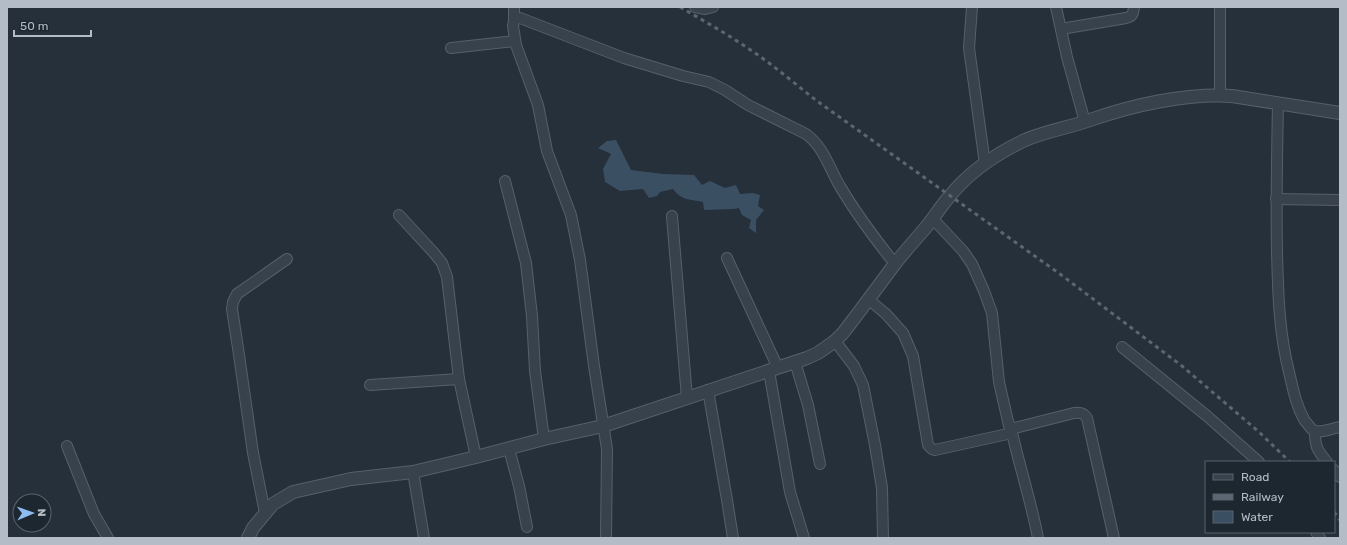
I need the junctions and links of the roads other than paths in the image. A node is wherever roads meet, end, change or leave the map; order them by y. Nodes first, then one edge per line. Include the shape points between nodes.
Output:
1 (514, 7) edge
2 (695, 7) edge
3 (713, 7) edge
4 (972, 7) edge
5 (1056, 7) edge
6 (1134, 7) edge
7 (1220, 7) edge
8 (514, 21) junction
9 (1061, 29) junction
10 (516, 41) junction
11 (451, 48) dead end
12 (1220, 95) junction
13 (1278, 103) junction
14 (1340, 113) edge
15 (1085, 122) junction
16 (985, 164) junction
17 (505, 181) dead end
18 (1276, 198) junction
19 (1340, 200) edge
20 (399, 215) dead end
21 (672, 216) dead end
22 (933, 219) junction
23 (727, 258) dead end
24 (287, 259) dead end
25 (895, 264) junction
26 (868, 299) junction
27 (835, 341) junction
28 (1122, 347) dead end
29 (795, 362) junction
30 (774, 370) junction
31 (459, 379) junction
32 (370, 385) dead end
33 (708, 390) junction
34 (687, 398) junction
35 (603, 426) junction
36 (1340, 426) edge
37 (1012, 430) junction
38 (1315, 431) junction
39 (544, 439) junction
40 (67, 446) dead end
41 (509, 449) junction
42 (476, 457) junction
43 (1258, 461) edge
44 (1326, 461) edge
45 (820, 464) dead end
46 (413, 472) junction
47 (265, 513) junction
48 (527, 527) dead end
49 (108, 538) edge
50 (248, 538) edge
51 (424, 538) edge
52 (606, 538) edge
53 (733, 538) edge
54 (804, 538) edge
55 (883, 538) edge
56 (1038, 538) edge
57 (1114, 538) edge

1 - 8 street
2 - 3 street
4 - 16 street via 968,48
5 - 9 street
6 - 9 street via 1134,14 1131,17
7 - 12 street
8 - 10 street
8 - 25 street via 520,18 624,58 709,82 806,134 821,151 850,203
9 - 15 street
10 - 11 street
10 - 35 street via 538,105 547,150 574,225 584,280
12 - 13 street
12 - 15 street via 1158,102 1112,112
13 - 14 street
13 - 18 street
15 - 16 street via 1055,129 1024,141
16 - 22 street via 949,196
17 - 39 street via 526,263 535,371
18 - 19 street
18 - 38 street via 1278,282 1285,357 1299,412 1309,427
20 - 31 street via 442,263 447,277
21 - 34 street
22 - 25 street
22 - 37 street via 963,250 984,291 992,313 999,382 1008,424
23 - 30 street
24 - 47 street via 238,294 232,309 253,453
25 - 26 street
26 - 27 street
26 - 37 street via 903,333 913,356 930,447 935,450
27 - 29 street via 818,353
27 - 55 street via 854,366 863,385 882,488
28 - 43 street
29 - 30 street
29 - 45 street via 808,405
30 - 33 street
30 - 54 street via 790,492
31 - 32 street
31 - 42 street
33 - 34 street
33 - 53 street
34 - 35 street
35 - 39 street
35 - 52 street via 607,449
36 - 38 street
37 - 56 street
37 - 57 street via 1074,413 1084,414
38 - 44 street via 1316,448
39 - 41 street
40 - 49 street via 94,514
41 - 42 street
41 - 48 street
42 - 46 street
46 - 47 street via 351,479 293,492 273,504
46 - 51 street
47 - 50 street

